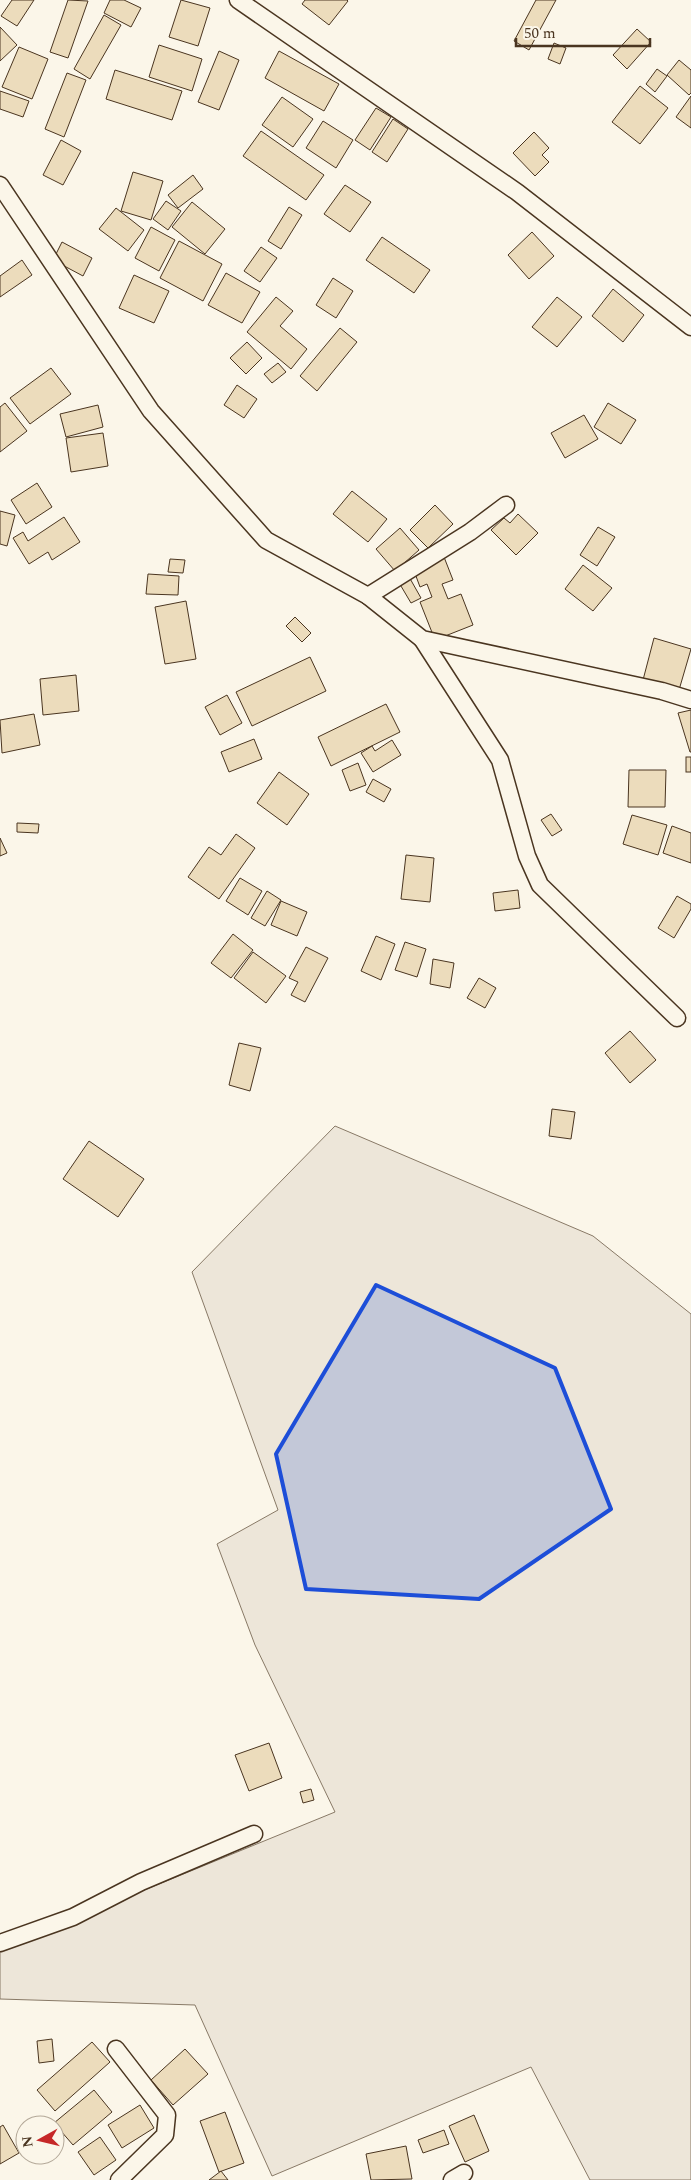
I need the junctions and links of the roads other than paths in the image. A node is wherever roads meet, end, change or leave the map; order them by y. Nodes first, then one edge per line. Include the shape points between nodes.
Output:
1 (238, 0) edge
2 (0, 185) edge
3 (691, 327) edge
4 (506, 505) dead end
5 (368, 596) junction
6 (422, 639) junction
7 (691, 700) edge
8 (676, 1018) dead end
9 (254, 1834) dead end
10 (0, 1943) edge
11 (116, 2049) dead end
12 (119, 2180) edge

1 - 3 street via 517,192
2 - 5 street via 151,411 266,540
4 - 5 street via 470,532
5 - 6 street
6 - 7 street
6 - 8 street via 500,760 526,856 540,885
9 - 10 street via 141,1882 73,1917
11 - 12 street via 166,2115 164,2135

